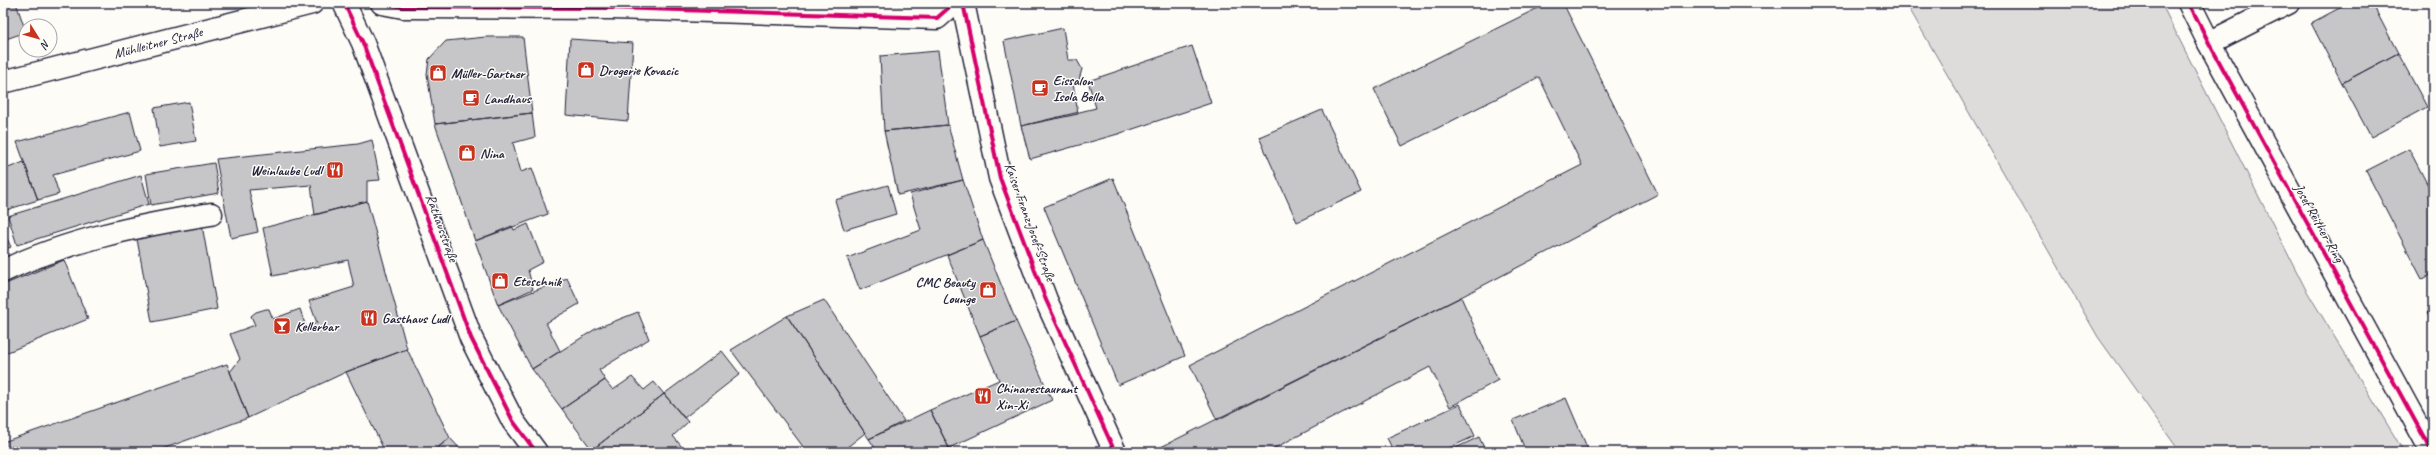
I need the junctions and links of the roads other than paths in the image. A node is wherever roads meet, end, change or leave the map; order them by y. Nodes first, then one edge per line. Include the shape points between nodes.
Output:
1 (312, 3) edge
2 (344, 3) edge
3 (382, 3) edge
4 (954, 3) edge
5 (963, 3) edge
6 (2189, 3) edge
7 (2288, 3) edge
8 (2208, 43) junction
9 (3, 82) edge
10 (211, 214) dead end
11 (3, 270) edge
12 (536, 452) edge
13 (1115, 452) edge
14 (2432, 452) edge

1 - 9 street, Mühlleitner Straße
2 - 12 street, Rathausstraße via 363,43 471,338 513,421
3 - 4 street via 402,7 620,9 937,18
5 - 13 street, Kaiser Franz Josef-Straße via 1000,178 1046,300
6 - 8 street, Josef Reither-Ring
7 - 8 street
8 - 14 street, Josef Reither-Ring
10 - 11 street via 148,224 31,258

